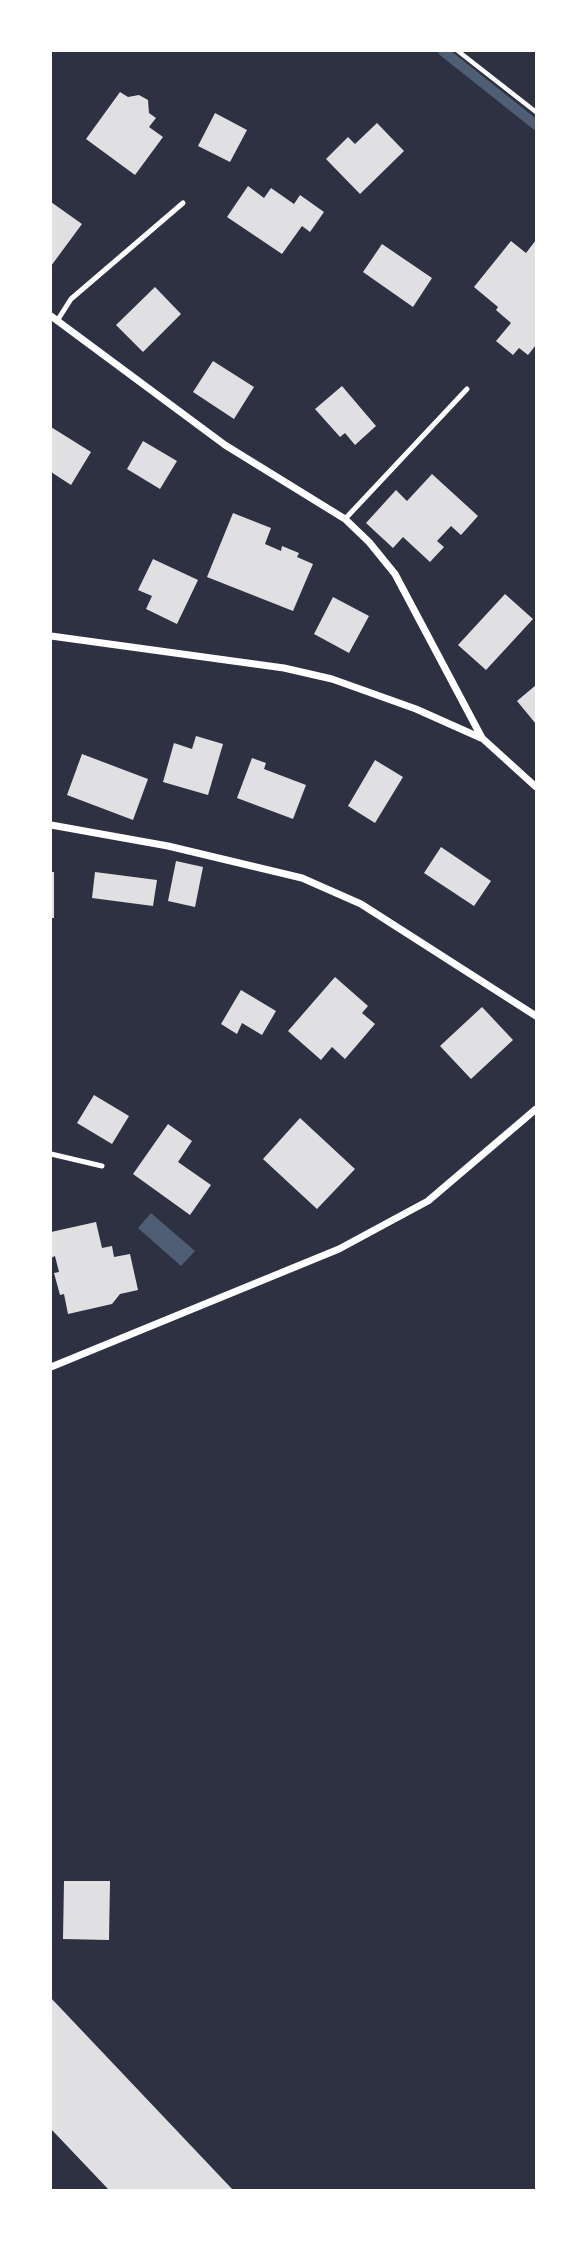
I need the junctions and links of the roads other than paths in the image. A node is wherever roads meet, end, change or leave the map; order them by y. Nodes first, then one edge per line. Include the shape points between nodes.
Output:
1 (183, 203) dead end
2 (54, 319) edge
3 (467, 389) dead end
4 (345, 519) junction
5 (51, 636) edge
6 (482, 738) junction
7 (536, 787) edge
8 (51, 825) edge
9 (536, 1016) edge
10 (536, 1109) edge
11 (51, 1154) edge
12 (102, 1166) dead end
13 (51, 1367) edge

1 - 2 lane via 71,299
2 - 4 street via 225,445
3 - 4 lane
4 - 6 street via 395,574
5 - 6 street via 284,668 332,679
6 - 7 street
8 - 9 street via 168,846 302,878 361,904
10 - 13 street via 428,1201 361,1237
11 - 12 lane

